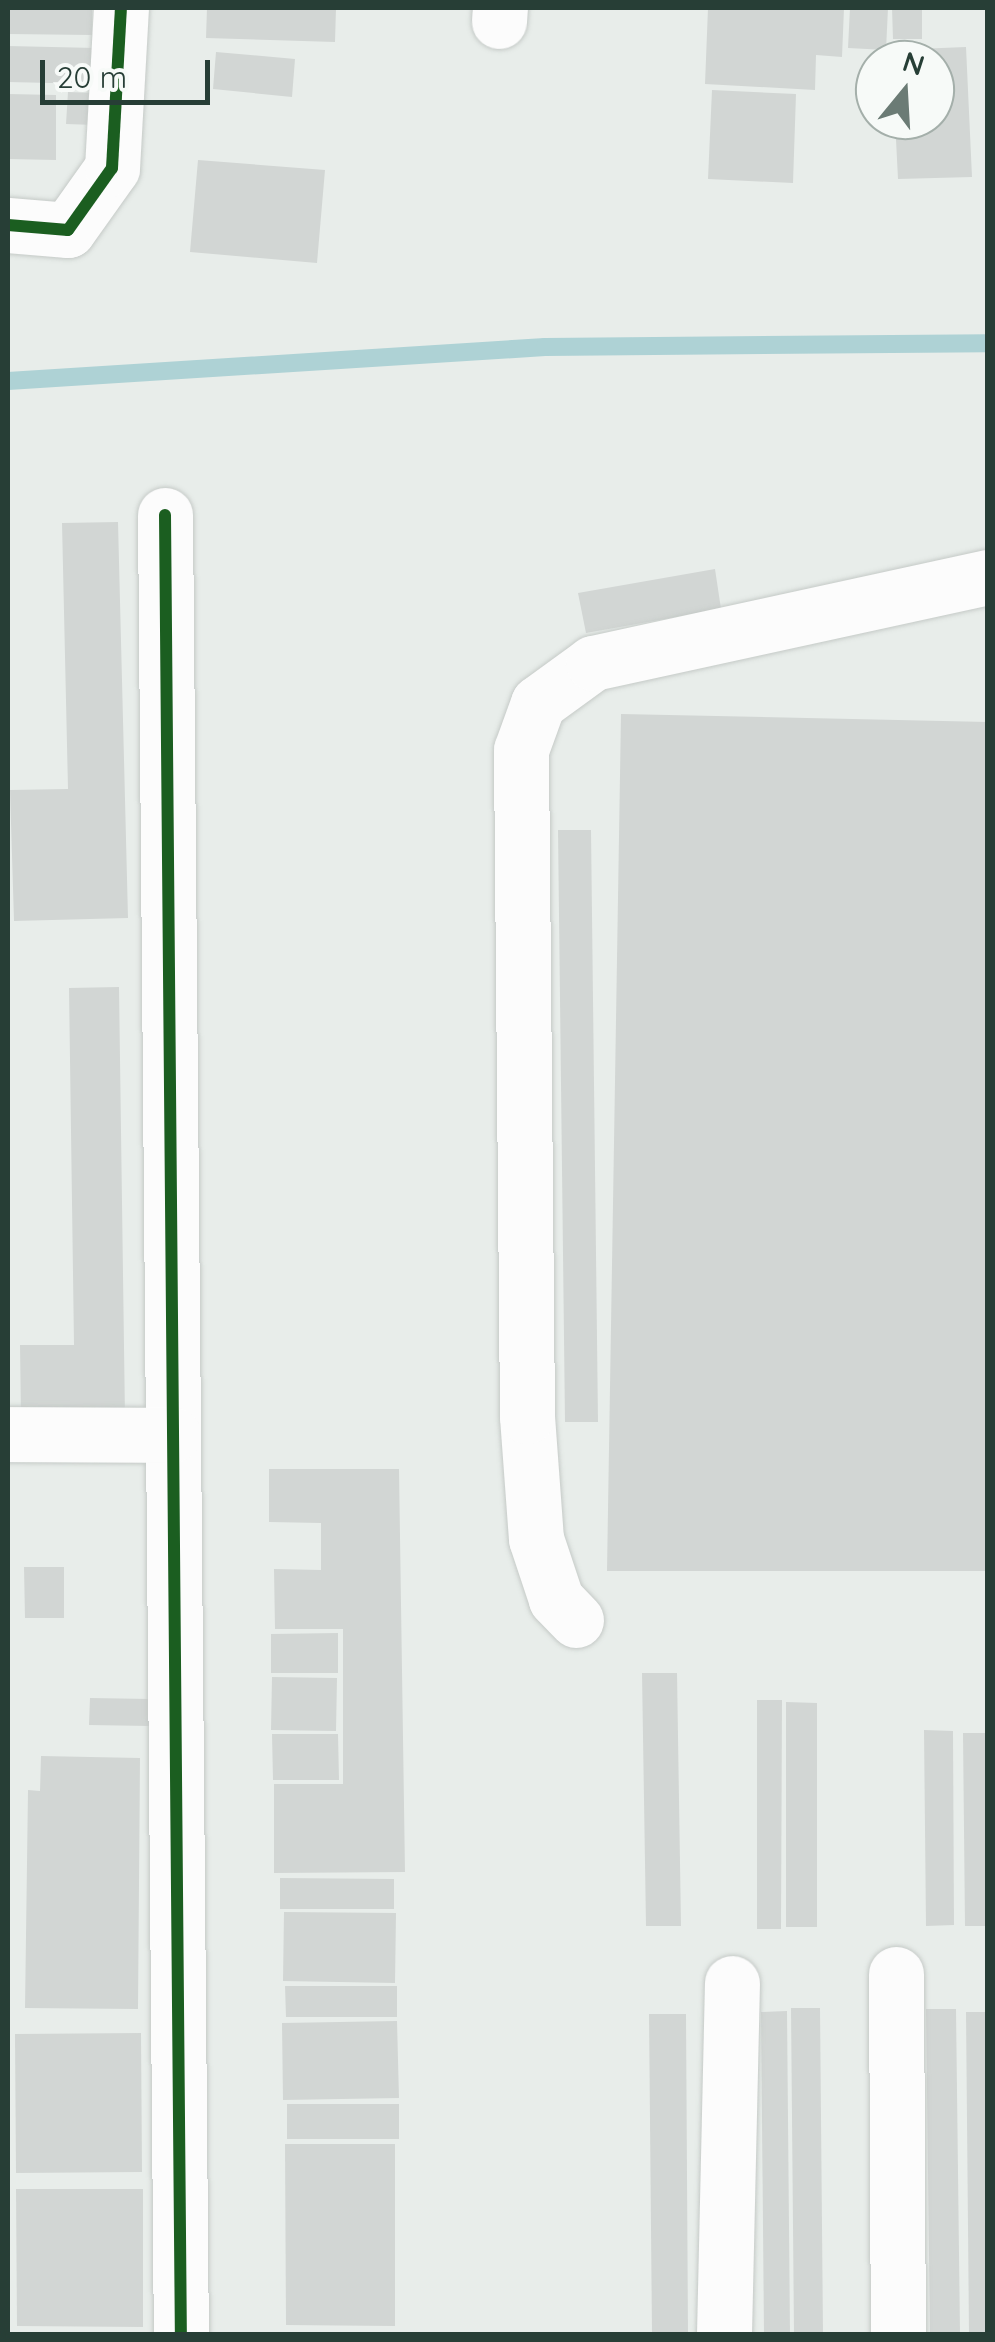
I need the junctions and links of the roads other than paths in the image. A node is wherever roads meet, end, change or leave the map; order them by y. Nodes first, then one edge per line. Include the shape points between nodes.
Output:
1 (121, 8) edge
2 (8, 226) edge
3 (164, 515) dead end
4 (988, 576) edge
5 (8, 1434) edge
6 (174, 1435) junction
7 (576, 1620) dead end
8 (896, 1974) dead end
9 (732, 1983) dead end
10 (181, 2334) edge
11 (724, 2334) edge
12 (898, 2334) edge

1 - 2 street via 112,168 68,230
3 - 6 street
4 - 7 street via 594,663 538,703 521,750 527,1416 536,1539 556,1599
5 - 6 street
6 - 10 street
8 - 12 street
9 - 11 street

